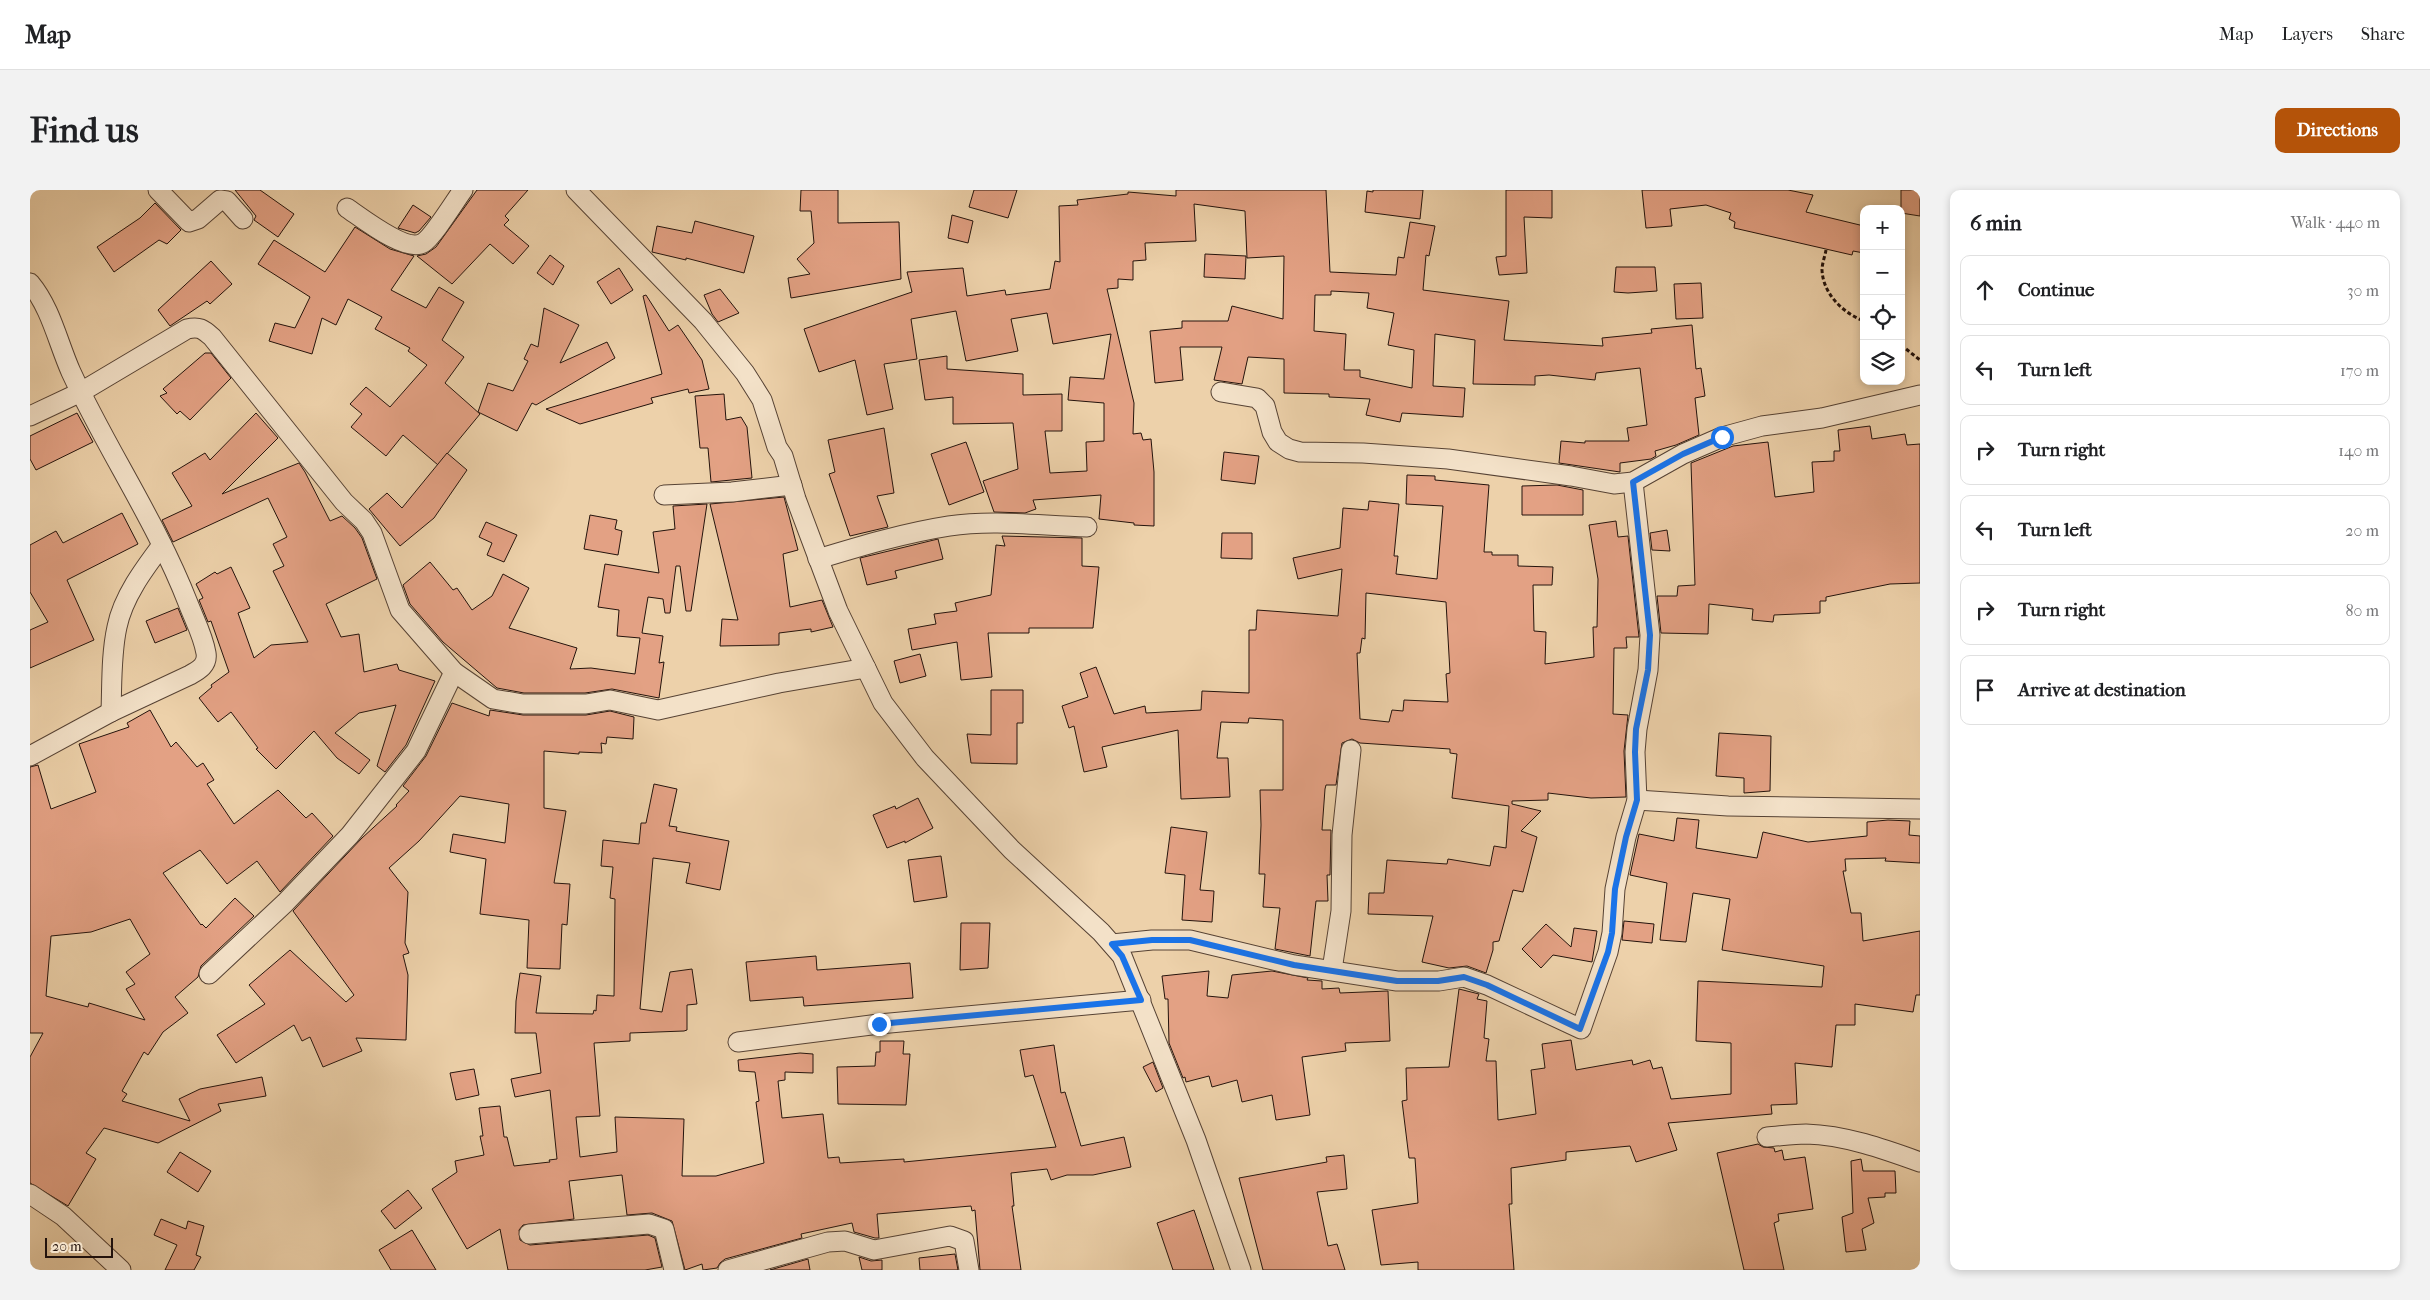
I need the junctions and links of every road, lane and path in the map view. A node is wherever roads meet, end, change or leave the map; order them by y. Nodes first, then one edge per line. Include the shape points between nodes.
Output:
1 (158, 190) edge
2 (463, 190) edge
3 (576, 190) edge
4 (347, 208) dead end
5 (243, 219) dead end
6 (1826, 250) dead end
7 (30, 283) edge
8 (1860, 319) edge
9 (1905, 348) edge
10 (1920, 360) edge
11 (81, 392) junction
12 (1221, 392) dead end
13 (1920, 395) edge
14 (30, 416) edge
15 (1633, 482) junction
16 (792, 485) junction
17 (664, 495) dead end
18 (1088, 527) dead end
19 (162, 545) junction
20 (818, 559) junction
21 (866, 668) junction
22 (454, 672) junction
23 (112, 712) junction
24 (1351, 750) dead end
25 (30, 756) edge
26 (1637, 800) junction
27 (1920, 809) edge
28 (1112, 944) junction
29 (1332, 970) junction
30 (209, 974) dead end
31 (1141, 1000) junction
32 (738, 1042) dead end
33 (1767, 1137) dead end
34 (1920, 1162) edge
35 (30, 1194) edge
36 (528, 1234) dead end
37 (121, 1270) edge
38 (674, 1270) edge
39 (728, 1270) edge
40 (970, 1270) edge
41 (1241, 1270) edge

1 - 5 street via 189,222 198,219 220,200 227,201
2 - 4 street via 427,239 417,245 401,242
3 - 16 street via 703,321 745,373 762,400
6 - 8 path via 1822,271 1831,296 1839,306
7 - 11 street via 43,301
9 - 10 path
11 - 14 street
11 - 19 street
11 - 22 street via 188,329 203,328 344,502 364,521 380,550 400,610
12 - 15 street via 1257,398 1265,406 1278,442 1300,452 1448,459 1614,484
13 - 15 street via 1722,437
15 - 26 street via 1650,635 1648,670 1636,729
16 - 17 street
16 - 20 street
18 - 20 street via 950,526 894,537
19 - 23 street via 143,570 117,625
19 - 23 street via 177,574 203,642 206,663 190,675
20 - 21 street via 838,612
21 - 22 street via 779,683 658,710 610,700 586,704 503,701 493,699
21 - 28 street via 883,703 925,758 1012,850
22 - 30 street via 416,751 350,835 285,903
23 - 25 street
24 - 29 street via 1342,828 1341,910
26 - 27 street via 1728,806
26 - 29 street via 1615,889 1608,952 1580,1029 1464,977 1397,981
28 - 29 street via 1190,940 1294,965
28 - 31 street via 1122,956
31 - 32 street via 879,1024
31 - 41 street via 1196,1140
33 - 34 street via 1806,1134 1835,1138 1885,1149
35 - 37 street via 63,1216
36 - 38 street via 649,1224 658,1226 664,1229
39 - 40 street via 828,1242 845,1241 874,1250 950,1236 964,1241

